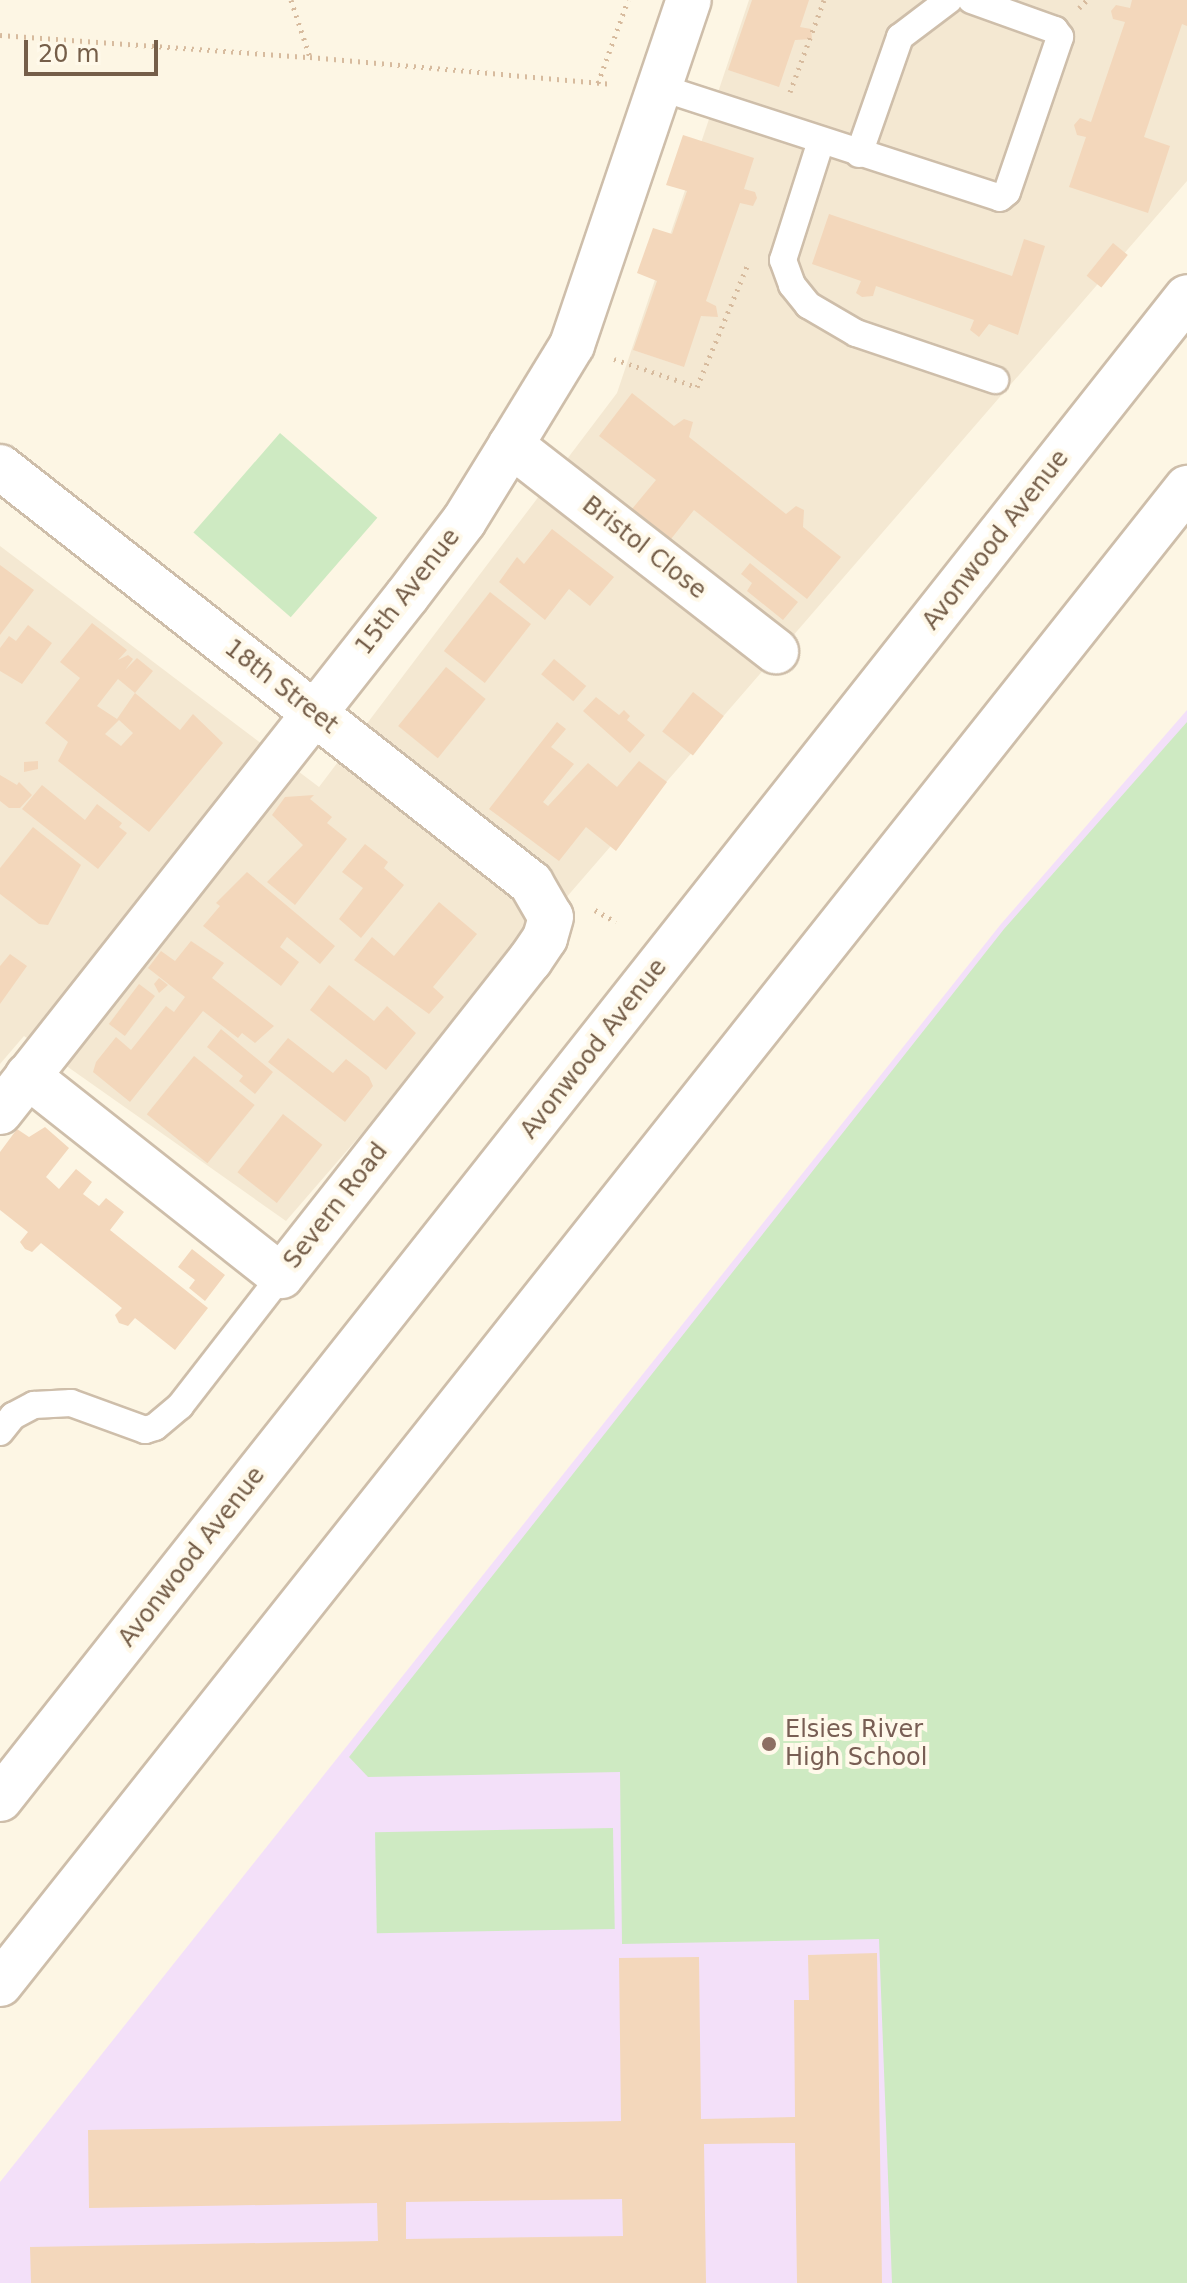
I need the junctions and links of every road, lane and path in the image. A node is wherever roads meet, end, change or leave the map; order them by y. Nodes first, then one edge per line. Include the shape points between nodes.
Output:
1 (291, 0) edge
2 (628, 0) edge
3 (689, 0) edge
4 (824, 0) edge
5 (949, 0) edge
6 (971, 0) edge
7 (0, 35) edge
8 (310, 57) junction
9 (598, 83) junction
10 (662, 88) junction
11 (778, 127) junction
12 (821, 141) junction
13 (859, 154) junction
14 (783, 260) junction
15 (1187, 297) edge
16 (572, 345) junction
17 (995, 380) dead end
18 (511, 445) junction
19 (0, 467) edge
20 (1187, 488) edge
21 (776, 651) dead end
22 (312, 711) junction
23 (551, 917) joint
24 (28, 1076) junction
25 (0, 1112) edge
26 (281, 1276) junction
27 (0, 1432) edge
28 (0, 1799) edge
29 (0, 1984) edge

1 - 8 path
2 - 9 path
3 - 10 main road, 15th Avenue
4 - 11 path
5 - 13 lane via 900,37
6 - 13 lane via 1055,30 1060,37 1007,192 994,199
7 - 8 path
8 - 9 path
9 - 10 path
10 - 11 lane
10 - 16 main road, 15th Avenue
11 - 12 lane
12 - 13 lane
12 - 14 lane
14 - 16 path via 753,250 697,387
14 - 17 lane via 786,276 808,305 837,322
15 - 28 main road, Avonwood Avenue
16 - 18 main road, 15th Avenue
18 - 21 main road, Bristol Close
18 - 22 main road, 15th Avenue via 464,521
19 - 22 main road, 18th Street
20 - 29 main road
22 - 23 main road, 18th Street via 531,883
22 - 24 main road, 15th Avenue
23 - 26 main road, Severn Road via 530,960
24 - 25 main road, 15th Avenue
24 - 26 main road, Severn Road
26 - 27 lane via 180,1406 155,1427 145,1430 71,1403 44,1403 13,1416

